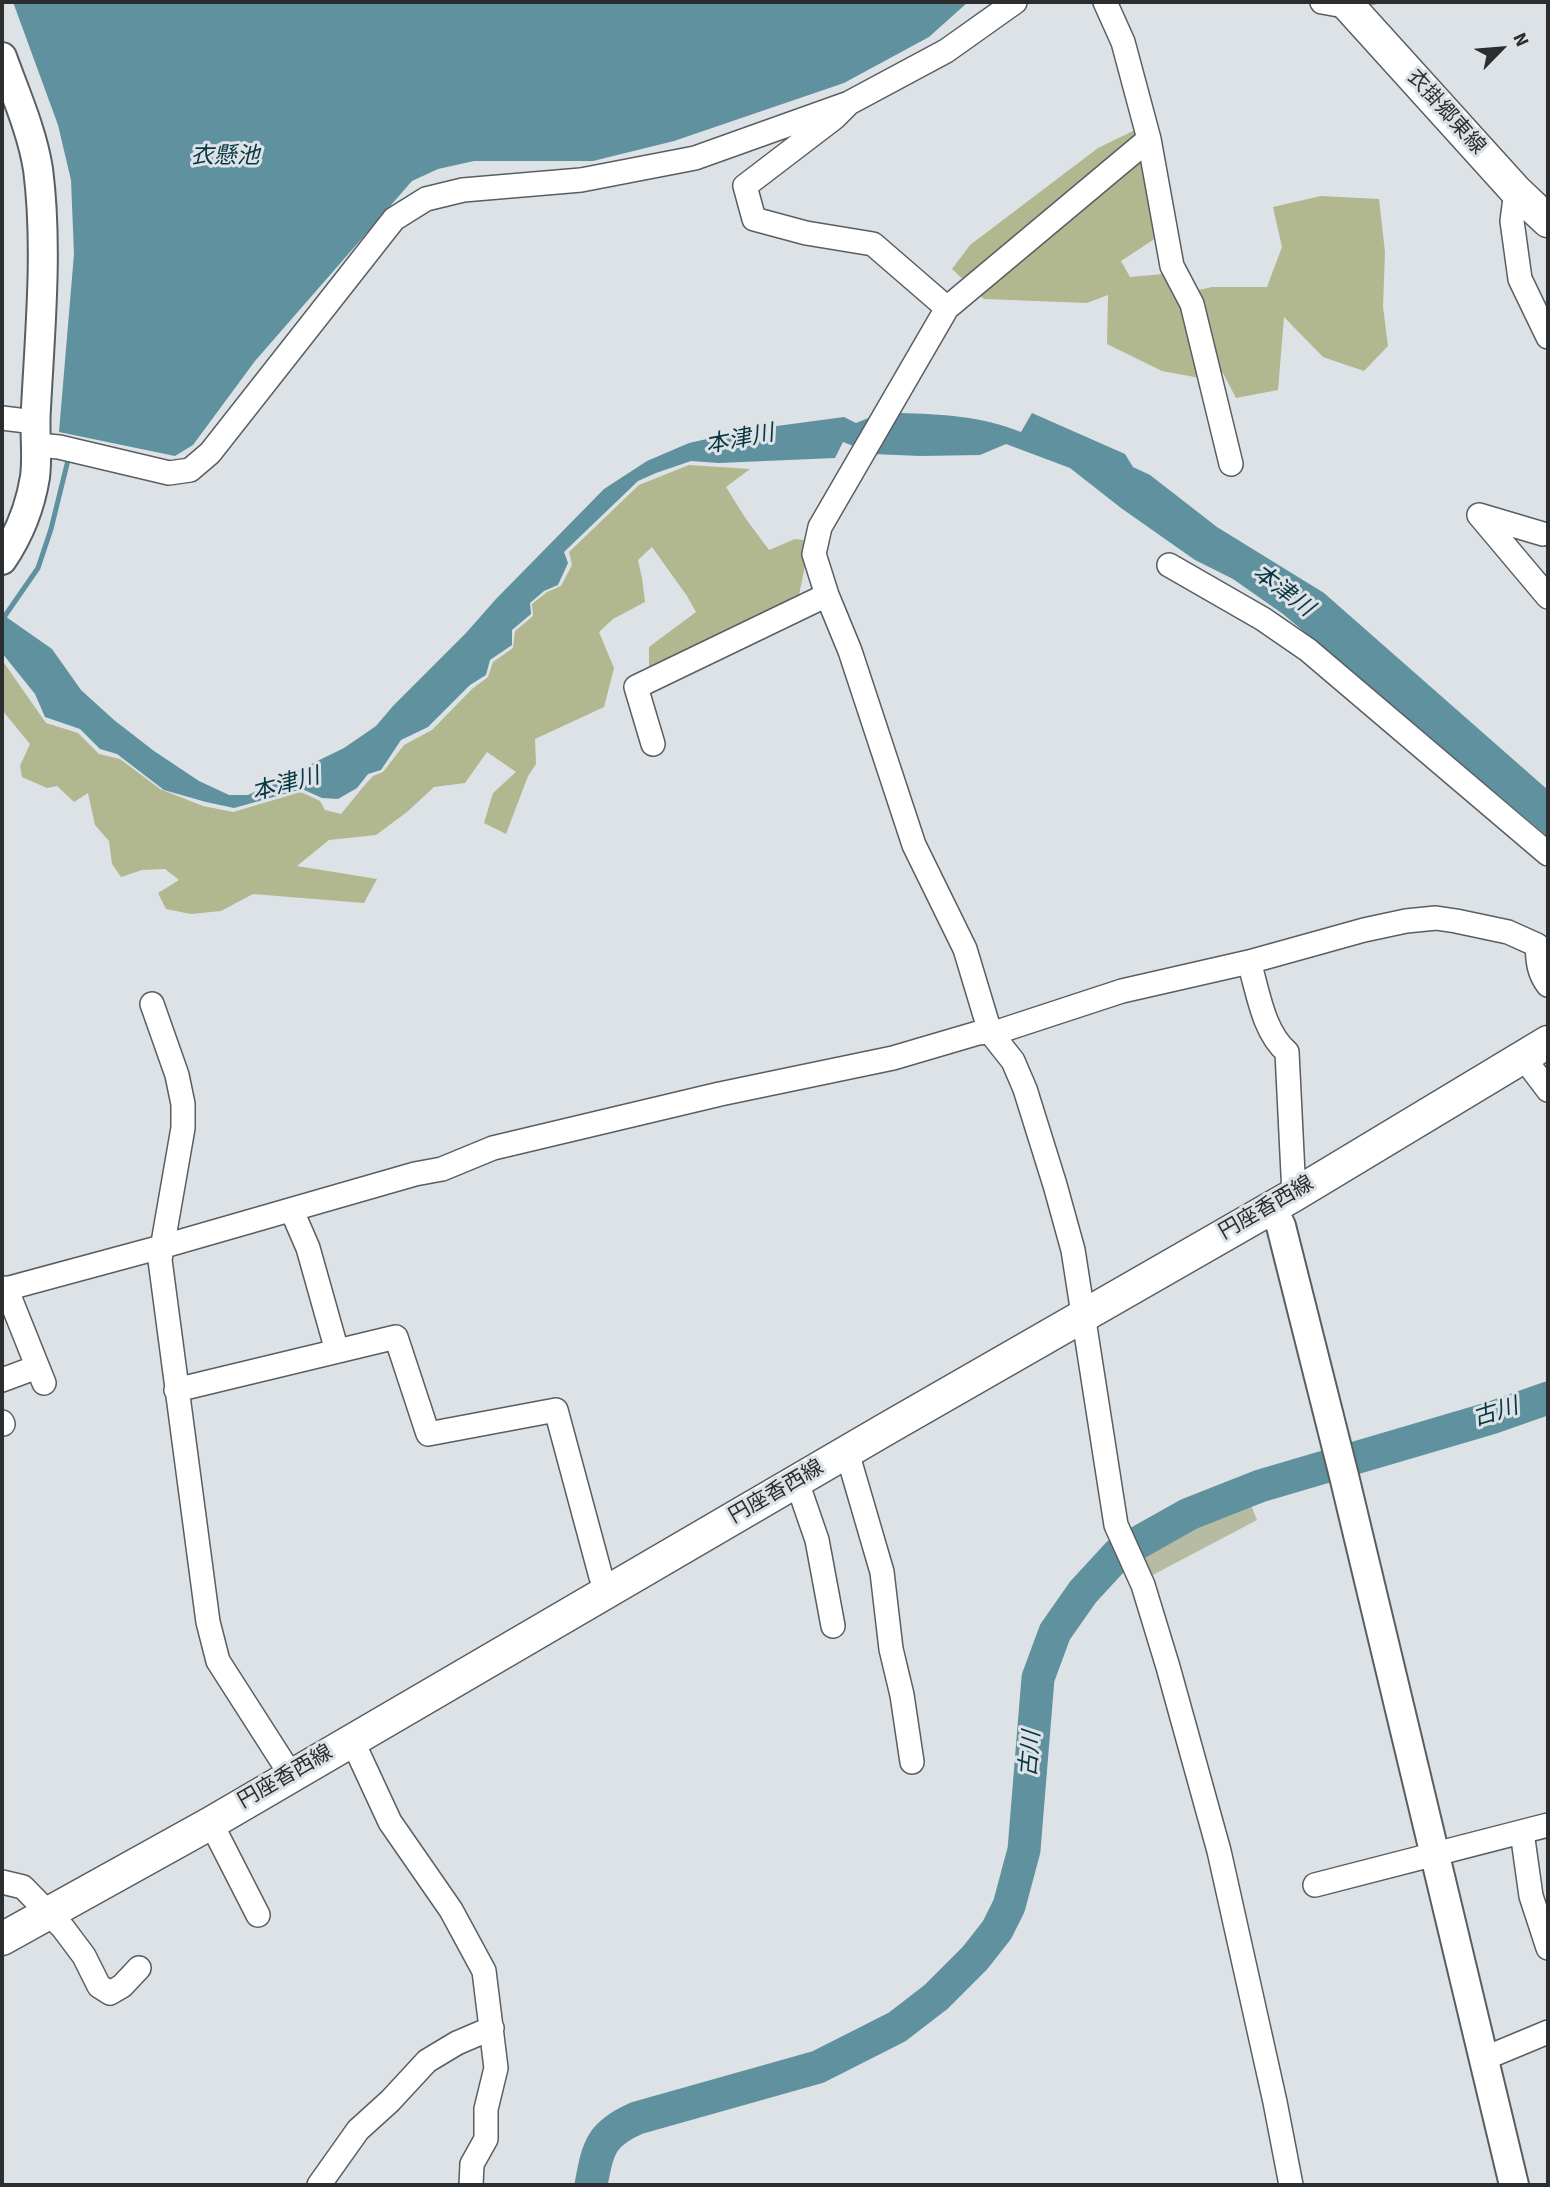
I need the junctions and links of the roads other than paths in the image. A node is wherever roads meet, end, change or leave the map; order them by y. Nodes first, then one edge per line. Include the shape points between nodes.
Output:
1 (999, 2) edge
2 (1015, 2) edge
3 (1105, 2) edge
4 (1339, 4) edge
5 (953, 46) junction
6 (2, 57) edge
7 (849, 103) junction
8 (1149, 139) junction
9 (1516, 191) junction
10 (1548, 221) edge
11 (947, 309) junction
12 (1548, 337) edge
13 (2, 418) edge
14 (36, 433) junction
15 (1231, 464) dead end
16 (1547, 538) edge
17 (3, 556) edge
18 (1170, 565) dead end
19 (827, 595) junction
20 (1548, 597) edge
21 (653, 744) dead end
22 (1548, 854) edge
23 (1250, 962) junction
24 (1548, 985) edge
25 (152, 1004) dead end
26 (990, 1032) junction
27 (1536, 1050) edge
28 (1548, 1090) edge
29 (1283, 1201) junction
30 (292, 1210) junction
31 (161, 1247) junction
32 (4, 1289) edge
33 (1083, 1316) junction
34 (337, 1351) junction
35 (2, 1380) edge
36 (176, 1390) junction
37 (847, 1452) junction
38 (797, 1482) junction
39 (609, 1590) junction
40 (833, 1626) dead end
41 (352, 1740) junction
42 (912, 1762) dead end
43 (292, 1775) junction
44 (211, 1823) junction
45 (1548, 1825) edge
46 (1522, 1832) junction
47 (1434, 1856) junction
48 (2, 1882) edge
49 (1315, 1885) dead end
50 (47, 1913) junction
51 (258, 1915) dead end
52 (2, 1939) edge
53 (1548, 1948) edge
54 (139, 1968) dead end
55 (492, 2028) junction
56 (1548, 2032) edge
57 (1483, 2059) junction
58 (319, 2185) edge
59 (471, 2185) edge
60 (1291, 2185) edge
61 (1514, 2185) edge

1 - 5 street
2 - 5 street
3 - 8 street via 1123,42
4 - 9 main road, 衣掛郷東線
5 - 7 street
6 - 14 street via 27,125 41,209
7 - 11 street via 745,186 754,219 873,244
7 - 14 street via 695,158 581,180 463,190 426,199 394,219 210,453 190,470 169,473 59,447
8 - 11 street
8 - 15 street via 1172,266 1192,304
9 - 10 main road, 衣掛郷東線
9 - 12 street via 1512,221 1520,279
11 - 19 street via 820,527 814,554
13 - 14 street
14 - 17 street via 29,504 22,527
16 - 20 street via 1479,515
18 - 22 street via 1308,650
19 - 21 street via 636,687
19 - 26 street via 914,845 965,949
23 - 24 street via 1364,930 1436,918 1508,932 1537,945 1541,976
23 - 26 street via 1122,991
23 - 29 street via 1268,1026 1287,1052
25 - 31 street via 183,1104 183,1128
26 - 30 street via 494,1149 442,1169
26 - 33 street via 1013,1061 1025,1089 1073,1250
27 - 28 street
27 - 29 main road, 円座香西線
29 - 33 main road, 円座香西線
29 - 47 street via 1281,1226
30 - 31 street
30 - 34 street via 308,1248
31 - 32 street
31 - 36 street
32 - 35 street via 41,1375
33 - 37 main road, 円座香西線
33 - 60 street via 1116,1525 1143,1585 1219,1851
34 - 36 street
34 - 39 street via 396,1337 428,1434 556,1410 601,1577
36 - 43 street via 208,1622 218,1661
37 - 38 main road, 円座香西線
37 - 42 street via 882,1572
38 - 39 main road, 円座香西線
38 - 40 street via 817,1540
39 - 41 main road, 円座香西線
41 - 43 main road, 円座香西線
41 - 55 street via 390,1822 451,1910 484,1971
43 - 44 main road, 円座香西線
44 - 50 main road, 円座香西線
44 - 51 street
45 - 46 street
46 - 47 street
46 - 53 street via 1531,1896
47 - 49 street
47 - 57 street
48 - 50 street via 23,1887
50 - 52 main road, 円座香西線
50 - 54 street via 84,1956 99,1986 110,1993
55 - 58 street via 427,2061 358,2130
55 - 59 street via 496,2067 486,2109 485,2139 472,2164
56 - 57 street
57 - 61 street

